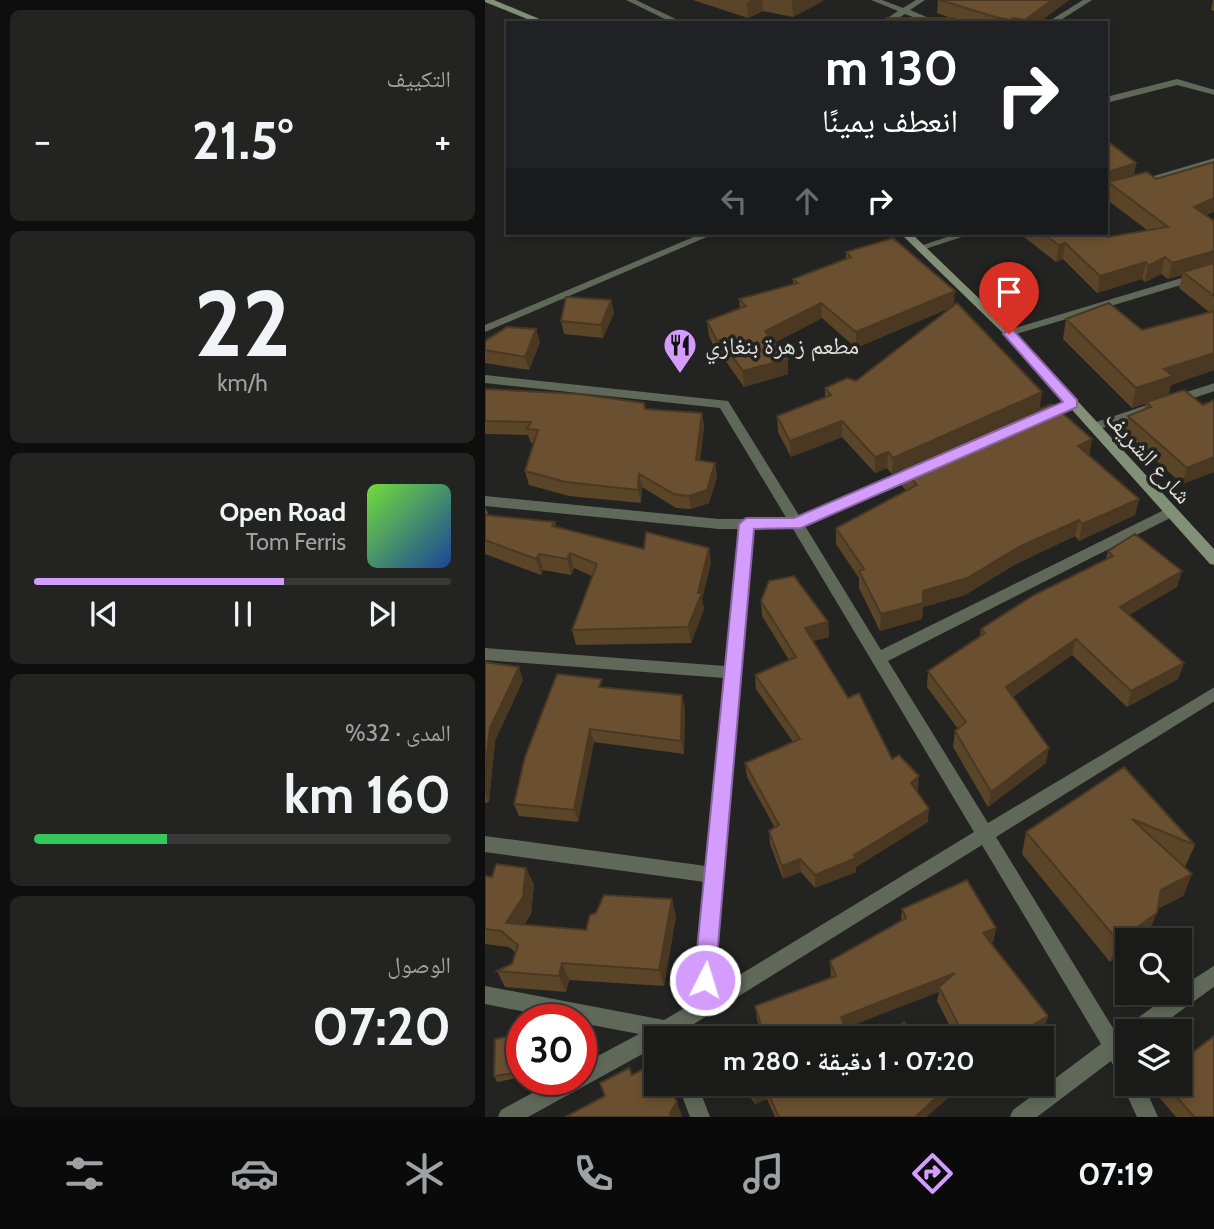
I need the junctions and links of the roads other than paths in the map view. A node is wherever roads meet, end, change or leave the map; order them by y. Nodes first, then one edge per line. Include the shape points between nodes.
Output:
1 (487, 0) edge
2 (630, 0) edge
3 (875, 0) edge
4 (921, 0) edge
5 (1088, 0) edge
6 (904, 10) junction
7 (540, 21) edge
8 (676, 21) edge
9 (887, 21) edge
10 (932, 21) edge
11 (1053, 21) edge
12 (1214, 93) edge
13 (1108, 99) edge
14 (1214, 161) edge
15 (1108, 192) edge
16 (706, 235) edge
17 (907, 235) edge
18 (962, 235) edge
19 (922, 247) junction
20 (1214, 271) edge
21 (485, 329) edge
22 (1009, 334) junction
23 (485, 379) edge
24 (1214, 387) edge
25 (1072, 404) junction
26 (1022, 425) edge
27 (1094, 427) junction
28 (934, 464) edge
29 (485, 501) edge
30 (1171, 512) junction
31 (746, 524) junction
32 (796, 524) junction
33 (1214, 560) edge
34 (485, 653) edge
35 (878, 659) junction
36 (733, 673) junction
37 (1214, 693) edge
38 (985, 836) junction
39 (485, 844) edge
40 (714, 875) junction
41 (1214, 974) edge
42 (485, 995) edge
43 (702, 1006) junction
44 (1152, 1019) edge
45 (677, 1026) edge
46 (644, 1029) edge
47 (1115, 1033) edge
48 (644, 1045) edge
49 (1115, 1046) edge
50 (597, 1068) edge
51 (548, 1095) edge
52 (692, 1096) edge
53 (1138, 1096) edge
54 (508, 1117) edge
55 (700, 1117) edge
56 (1020, 1117) edge
57 (1148, 1117) edge

1 - 7 main road
2 - 8 street
3 - 6 street
4 - 6 street
5 - 11 street
6 - 9 street
6 - 10 street
12 - 13 street via 1177,82
14 - 15 street
16 - 21 street
17 - 19 main road, شارع الشريف
18 - 19 street
19 - 22 main road, شارع الشريف
20 - 22 street
22 - 25 main road, شارع الشريف
23 - 32 street via 721,402
24 - 27 street
25 - 26 street
25 - 27 main road, شارع الشريف
27 - 30 main road, شارع الشريف
28 - 32 street
29 - 31 street
30 - 33 main road, شارع الشريف
30 - 35 street
31 - 32 street
31 - 36 street
32 - 35 street
34 - 36 street
35 - 38 street
36 - 40 street
37 - 38 street
38 - 43 street
38 - 47 street
39 - 40 street
40 - 43 street
41 - 44 street
42 - 46 street
43 - 45 street
48 - 50 street
49 - 56 street
51 - 54 street
52 - 55 street
53 - 57 street

